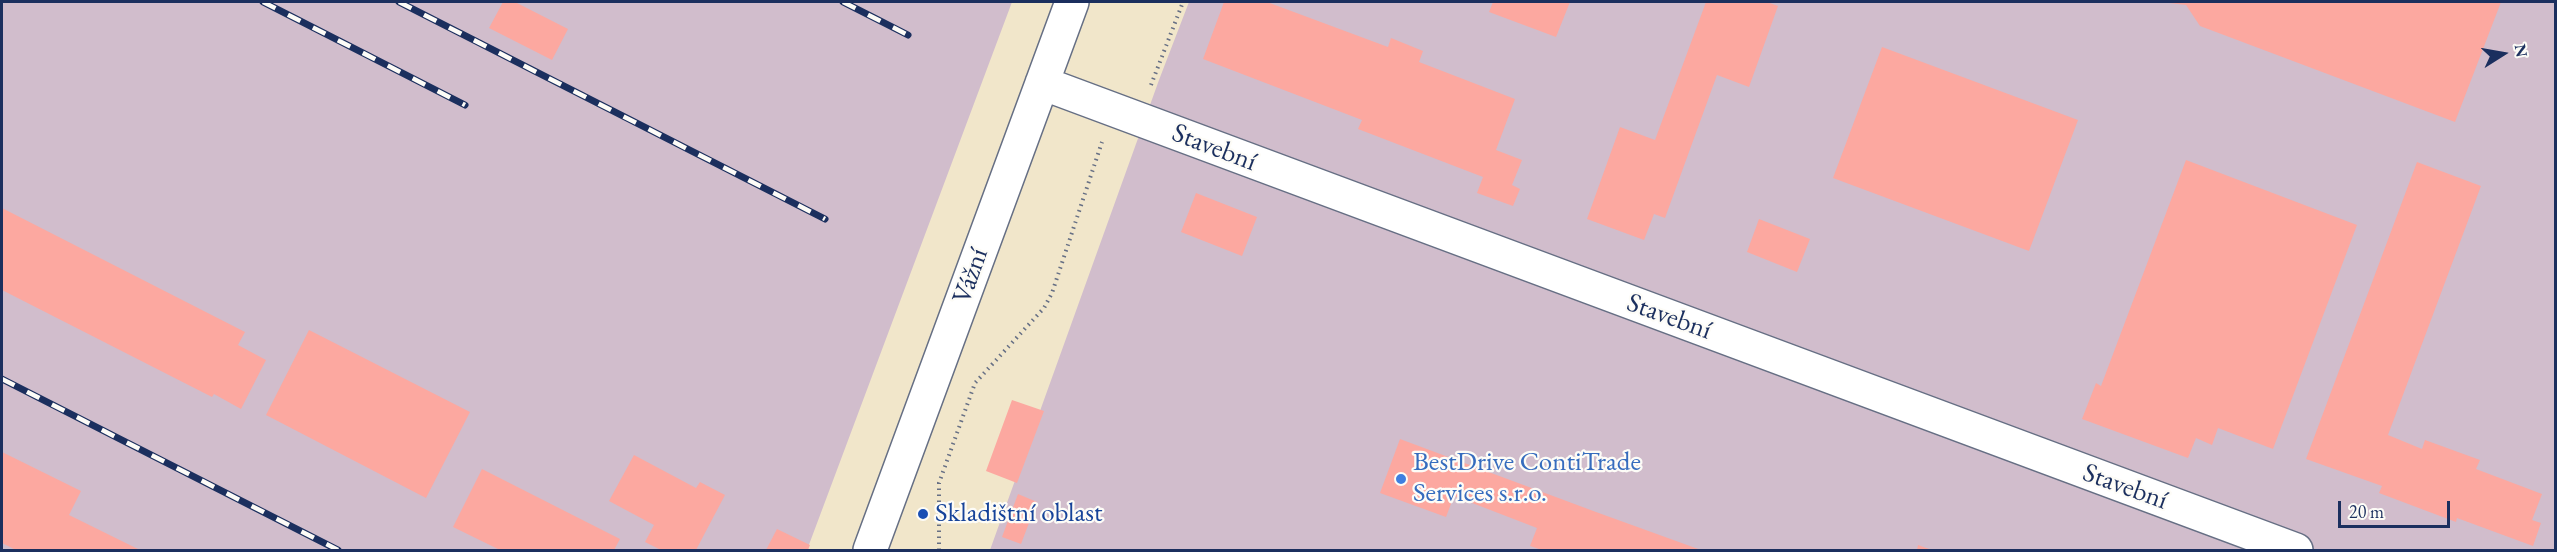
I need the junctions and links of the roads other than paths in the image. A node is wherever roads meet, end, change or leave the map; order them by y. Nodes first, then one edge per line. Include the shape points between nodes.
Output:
1 (1072, 2) edge
2 (1042, 83) junction
3 (870, 550) edge
4 (2296, 550) edge

1 - 2 street, Vážní
2 - 3 street, Vážní
2 - 4 street, Stavební

